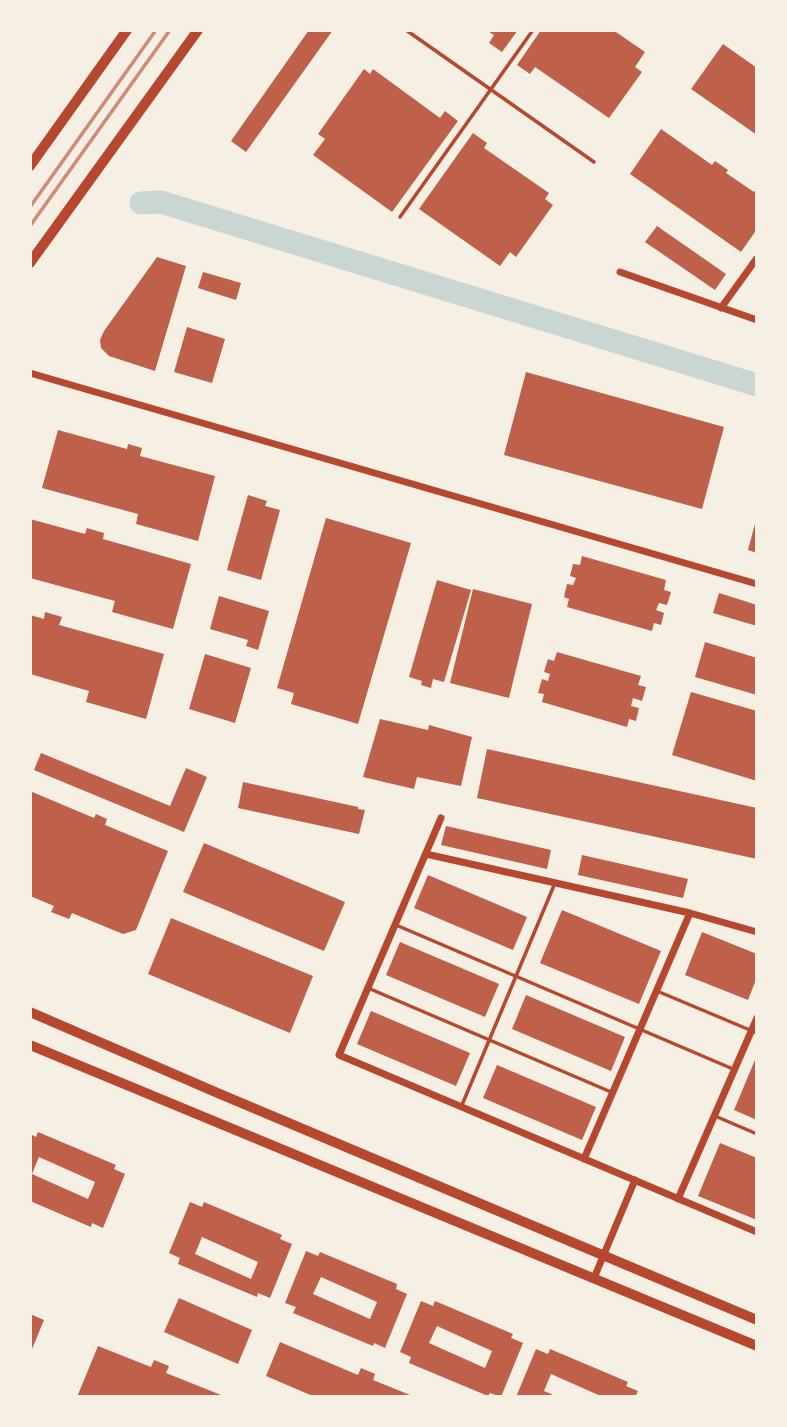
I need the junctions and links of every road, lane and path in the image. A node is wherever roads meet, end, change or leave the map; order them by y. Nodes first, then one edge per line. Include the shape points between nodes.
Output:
1 (128, 30) edge
2 (198, 30) edge
3 (406, 30) edge
4 (533, 30) edge
5 (491, 90) junction
6 (594, 162) dead end
7 (30, 166) edge
8 (400, 217) dead end
9 (757, 258) edge
10 (30, 263) edge
11 (620, 272) dead end
12 (721, 308) junction
13 (757, 320) edge
14 (30, 370) edge
15 (757, 584) edge
16 (441, 818) dead end
17 (426, 854) junction
18 (556, 883) junction
19 (690, 913) junction
20 (396, 925) junction
21 (757, 932) edge
22 (516, 976) junction
23 (368, 988) junction
24 (657, 990) junction
25 (30, 1012) edge
26 (757, 1018) edge
27 (640, 1029) junction
28 (754, 1032) edge
29 (489, 1040) junction
30 (30, 1045) edge
31 (735, 1070) junction
32 (613, 1093) junction
33 (461, 1107) junction
34 (715, 1116) junction
35 (757, 1134) edge
36 (584, 1159) junction
37 (635, 1180) junction
38 (678, 1199) junction
39 (757, 1232) edge
40 (603, 1255) junction
41 (594, 1278) junction
42 (757, 1320) edge
43 (757, 1346) edge

1 - 7 main road
2 - 10 main road
3 - 5 lane
4 - 5 lane
5 - 6 lane
5 - 8 lane
9 - 12 street
11 - 12 street
12 - 13 street
14 - 15 street
16 - 17 street
17 - 18 street
17 - 20 street
18 - 19 street
18 - 22 lane
19 - 21 street
19 - 24 street
20 - 22 lane
20 - 23 street
22 - 27 lane
22 - 29 lane
23 - 29 lane
23 - 33 street via 339,1055
24 - 27 street
24 - 28 lane
25 - 40 main road
26 - 28 street
27 - 31 lane
27 - 32 street
28 - 31 street
29 - 32 lane
29 - 33 lane
30 - 41 main road
31 - 34 street
32 - 36 street
33 - 36 street
34 - 35 lane
34 - 38 street
36 - 37 street
37 - 38 street
37 - 40 street
38 - 39 street
40 - 41 street
40 - 42 main road
41 - 43 main road

